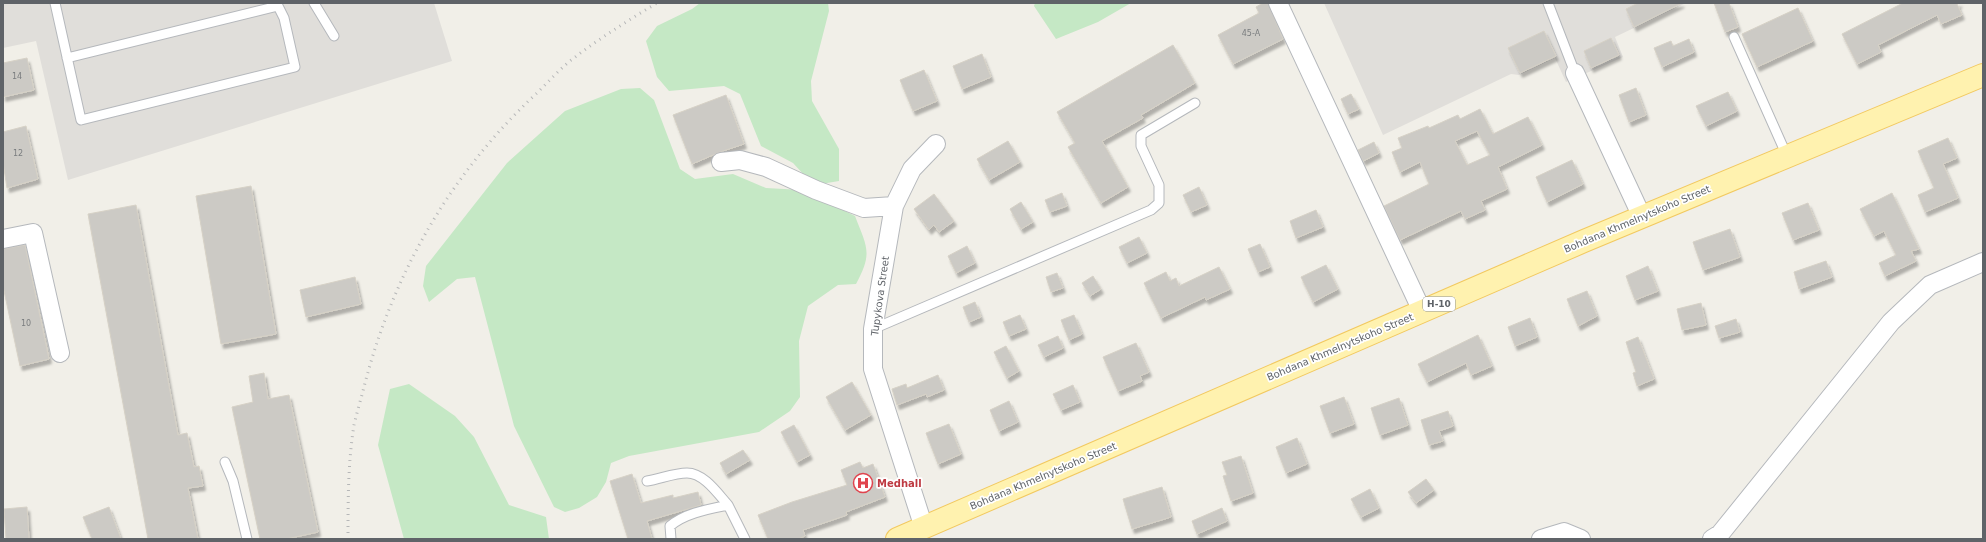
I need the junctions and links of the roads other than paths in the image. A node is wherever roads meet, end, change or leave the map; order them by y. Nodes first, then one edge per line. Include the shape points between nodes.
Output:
1 (55, 3) edge
2 (314, 3) edge
3 (1278, 3) edge
4 (1548, 3) edge
5 (334, 36) dead end
6 (1734, 37) dead end
7 (67, 58) junction
8 (1575, 73) joint
9 (1983, 75) edge
10 (1195, 103) dead end
11 (936, 144) dead end
12 (1787, 156) junction
13 (721, 162) dead end
14 (894, 206) junction
15 (1642, 217) junction
16 (3, 238) edge
17 (1983, 262) edge
18 (1422, 311) junction
19 (873, 329) junction
20 (60, 353) dead end
21 (225, 462) dead end
22 (647, 481) dead end
23 (728, 506) junction
24 (924, 528) junction
25 (247, 539) edge
26 (671, 539) edge
27 (745, 539) edge
28 (897, 539) edge
29 (1541, 539) edge
30 (1581, 539) edge
31 (1712, 539) edge

1 - 7 lane
2 - 5 lane
3 - 18 street
4 - 8 lane
6 - 12 lane
7 - 7 lane via 81,120 295,67 284,18 278,6
8 - 15 street
9 - 12 main road, Bohdana Khmelnytskoho Street / Н-10
10 - 19 lane via 1141,135 1141,146 1159,185 1159,203 1151,210
11 - 14 street, Tupykova Street via 912,169
12 - 15 main road, Bohdana Khmelnytskoho Street / Н-10
13 - 14 street via 740,160 766,167 864,208
14 - 19 street, Tupykova Street
15 - 18 main road, Bohdana Khmelnytskoho Street / Н-10
16 - 20 street via 33,233
17 - 31 street via 1930,285 1891,322 1720,534
18 - 24 main road, Bohdana Khmelnytskoho Street / Н-10
19 - 24 street, Tupykova Street via 873,369
21 - 25 lane via 233,481
22 - 23 lane via 688,473 699,477 712,487
23 - 26 lane via 704,510 676,521 670,526
23 - 27 lane
24 - 28 main road, Bohdana Khmelnytskoho Street / Н-10
29 - 30 street via 1564,532

